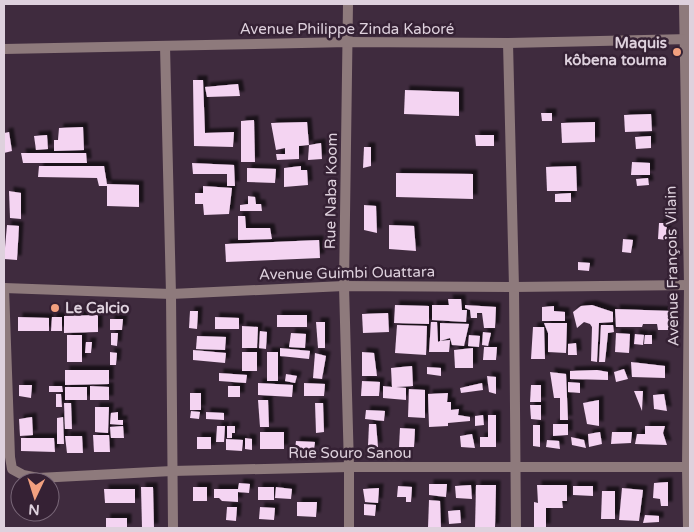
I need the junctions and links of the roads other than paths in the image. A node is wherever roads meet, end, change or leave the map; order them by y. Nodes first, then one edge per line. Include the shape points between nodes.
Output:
1 (348, 4) edge
2 (684, 4) edge
3 (687, 39) edge
4 (348, 42) junction
5 (508, 43) junction
6 (165, 46) junction
7 (4, 49) edge
8 (689, 285) edge
9 (344, 286) junction
10 (514, 287) junction
11 (4, 288) edge
12 (171, 294) junction
13 (688, 467) edge
14 (349, 468) junction
15 (516, 468) junction
16 (172, 472) junction
17 (173, 528) edge
18 (349, 528) edge
19 (516, 528) edge
20 (688, 528) edge

1 - 4 street, Rue Naba Koom
2 - 3 street, Avenue François Vilain
3 - 5 street, Avenue Philippe Zinda Kaboré
3 - 8 street, Avenue François Vilain
4 - 5 street, Avenue Philippe Zinda Kaboré
4 - 6 street, Avenue Philippe Zinda Kaboré
4 - 9 street, Rue Naba Koom
5 - 10 street
6 - 7 street, Avenue Philippe Zinda Kaboré
6 - 12 street
8 - 10 street, Avenue Guimbi Ouattara
8 - 13 street, Avenue François Vilain
9 - 10 street, Avenue Guimbi Ouattara
9 - 12 street, Avenue Guimbi Ouattara
9 - 14 street, Rue Naba Koom
10 - 15 street
11 - 12 street, Avenue Guimbi Ouattara
11 - 16 street, Rue Souro Sanou via 8,440 12,469 38,478
12 - 16 street
13 - 15 street, Rue Souro Sanou
13 - 20 street, Avenue François Vilain
14 - 15 street, Rue Souro Sanou
14 - 16 street, Rue Souro Sanou
14 - 18 street, Rue Naba Koom
15 - 19 street
16 - 17 street

